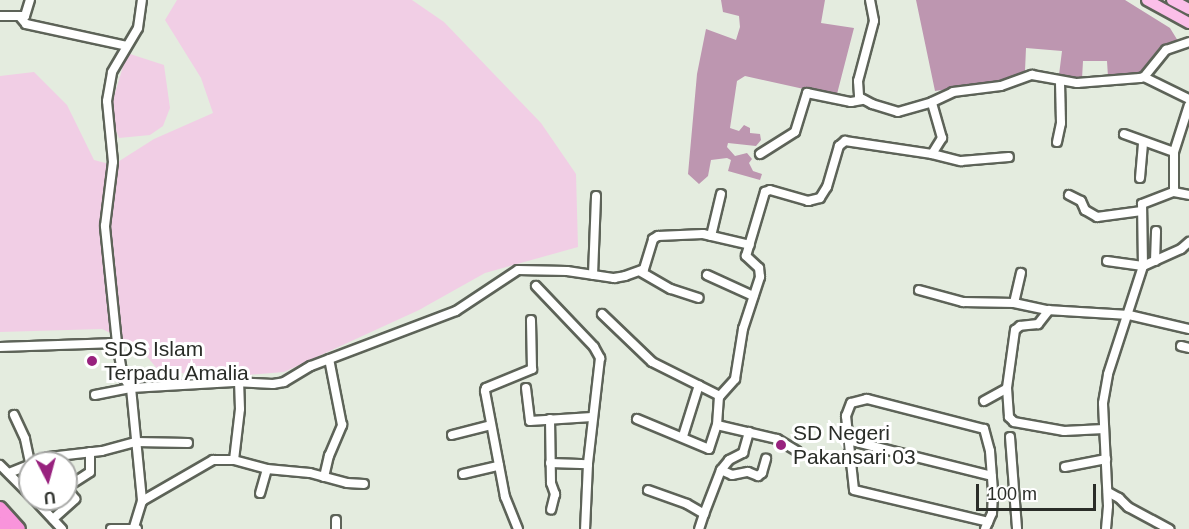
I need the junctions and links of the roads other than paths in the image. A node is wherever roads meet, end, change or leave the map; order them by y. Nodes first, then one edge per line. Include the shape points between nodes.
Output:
1 (30, 0) edge
2 (142, 0) edge
3 (870, 0) edge
4 (1147, 0) edge
5 (1172, 0) edge
6 (1188, 8) edge
7 (0, 16) edge
8 (20, 17) junction
9 (1184, 21) edge
10 (1189, 42) edge
11 (127, 46) junction
12 (1144, 77) junction
13 (1060, 82) junction
14 (1189, 99) edge
15 (862, 100) junction
16 (933, 101) junction
17 (1189, 105) edge
18 (1124, 134) dead end
19 (1058, 142) dead end
20 (1143, 143) junction
21 (1174, 152) junction
22 (760, 154) dead end
23 (932, 154) junction
24 (1009, 157) dead end
25 (1140, 178) dead end
26 (1174, 192) junction
27 (721, 194) dead end
28 (1069, 195) dead end
29 (1189, 195) edge
30 (596, 196) dead end
31 (1142, 211) junction
32 (1156, 231) dead end
33 (711, 236) junction
34 (1189, 242) edge
35 (750, 244) junction
36 (1107, 261) dead end
37 (1155, 261) junction
38 (1143, 266) junction
39 (642, 272) junction
40 (1021, 273) dead end
41 (593, 275) junction
42 (707, 275) dead end
43 (536, 286) dead end
44 (919, 290) dead end
45 (753, 296) junction
46 (699, 298) dead end
47 (1014, 303) junction
48 (1049, 310) junction
49 (602, 314) dead end
50 (1129, 315) junction
51 (531, 320) dead end
52 (1189, 328) edge
53 (117, 343) junction
54 (0, 347) edge
55 (329, 359) junction
56 (239, 382) junction
57 (699, 385) junction
58 (131, 388) junction
59 (526, 388) dead end
60 (1007, 388) junction
61 (95, 395) dead end
62 (720, 396) junction
63 (984, 401) dead end
64 (14, 415) dead end
65 (592, 417) junction
66 (550, 419) junction
67 (637, 419) dead end
68 (491, 424) junction
69 (717, 425) junction
70 (1104, 429) junction
71 (749, 432) junction
72 (452, 435) dead end
73 (683, 436) junction
74 (1010, 437) dead end
75 (848, 441) junction
76 (136, 442) junction
77 (188, 442) dead end
78 (28, 451) edge
79 (797, 451) dead end
80 (90, 452) junction
81 (78, 454) edge
82 (766, 459) dead end
83 (1106, 459) junction
84 (234, 460) junction
85 (550, 463) junction
86 (588, 464) junction
87 (0, 465) edge
88 (499, 466) junction
89 (1065, 467) dead end
90 (18, 468) edge
91 (267, 469) junction
92 (721, 470) junction
93 (9, 472) junction
94 (463, 474) dead end
95 (992, 476) junction
96 (324, 477) junction
97 (78, 480) edge
98 (18, 482) edge
99 (364, 484) dead end
100 (648, 490) dead end
101 (1108, 492) junction
102 (260, 493) dead end
103 (142, 501) junction
104 (0, 508) edge
105 (552, 510) dead end
106 (45, 511) edge
107 (62, 511) edge
108 (704, 514) junction
109 (53, 519) junction
110 (0, 523) edge
111 (986, 526) edge
112 (136, 528) edge
113 (1016, 528) edge
114 (5, 529) edge
115 (19, 529) edge
116 (62, 529) edge
117 (111, 529) edge
118 (518, 529) edge
119 (585, 529) edge
120 (699, 529) edge
121 (1106, 529) edge
122 (1169, 529) edge

1 - 8 street via 28,11
2 - 11 street via 138,28
3 - 15 street via 874,21 858,81
4 - 9 main road
5 - 6 main road
6 - 9 main road
7 - 8 street
8 - 11 street via 26,24
10 - 12 street via 1162,52
11 - 53 street via 112,72 107,101 113,162 105,226
12 - 13 street via 1109,83
12 - 14 street
13 - 16 street via 1032,75 1001,86 944,94
13 - 19 street
15 - 16 street via 898,112
15 - 22 street via 851,102 807,93 795,132
16 - 23 street via 942,138
17 - 21 street
18 - 20 street
20 - 21 street
20 - 25 street
21 - 26 street
23 - 24 street via 965,161
23 - 35 street via 842,141 820,198 808,201 765,192
26 - 29 street
26 - 31 street via 1145,201
27 - 33 street
28 - 31 street via 1098,217
30 - 41 street
31 - 38 street
32 - 37 street
33 - 35 street
33 - 39 street via 656,236
34 - 37 street
35 - 45 street via 746,259 758,266 761,273
36 - 38 street
37 - 38 street
38 - 50 street
39 - 41 street via 614,278
39 - 46 street via 671,289
40 - 47 street
41 - 55 street via 518,270 456,311
42 - 45 street
43 - 65 street via 598,354 600,368
44 - 47 street via 969,303
45 - 62 street via 735,379
47 - 48 street
48 - 50 street
48 - 60 street via 1036,325 1015,330
49 - 57 street via 652,362
50 - 52 street
50 - 70 street via 1104,391
51 - 68 street via 533,366 485,389
53 - 54 street
53 - 58 street via 123,377
55 - 56 street via 280,383
55 - 96 street via 342,425 328,456
56 - 58 street
56 - 84 street
57 - 62 street
57 - 73 street
58 - 61 street
58 - 76 street
59 - 66 street via 530,421
60 - 63 street
60 - 70 street via 1009,417 1014,422 1074,432
62 - 69 street
64 - 78 street
65 - 66 street
65 - 86 street
66 - 85 street
67 - 73 street
68 - 72 street
68 - 88 street
69 - 71 street
69 - 73 street via 708,449
70 - 83 street
71 - 79 street via 777,439
71 - 92 street via 743,453 729,460
74 - 113 street
75 - 95 street
75 - 95 street via 847,409 855,400 867,399 984,429
75 - 111 street via 854,490
76 - 77 street
76 - 80 street
76 - 103 street
80 - 81 street
80 - 97 street via 90,472
82 - 92 street via 758,476 748,472 732,475
83 - 89 street
83 - 101 street
84 - 91 street
84 - 103 street via 213,460
85 - 86 street
85 - 105 street via 555,494
86 - 119 street
87 - 93 street
88 - 94 street
88 - 118 street via 505,497
90 - 93 street
91 - 96 street
91 - 102 street
92 - 108 street
93 - 98 street
95 - 111 street via 993,504
96 - 99 street
100 - 108 street
101 - 121 street
101 - 122 street
103 - 112 street
104 - 115 highway
106 - 109 street
107 - 109 street
108 - 120 street
109 - 116 street
110 - 114 highway
112 - 117 street

